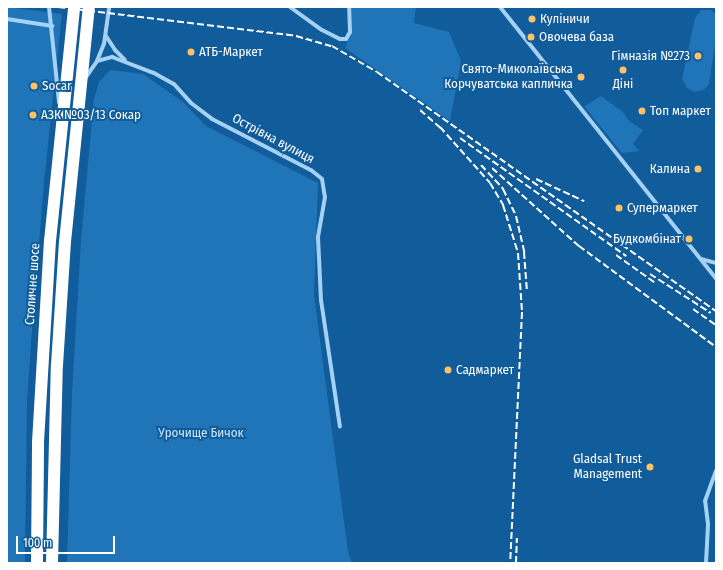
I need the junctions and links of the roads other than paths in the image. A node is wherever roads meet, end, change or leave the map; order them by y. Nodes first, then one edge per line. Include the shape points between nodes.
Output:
1 (49, 7) edge
2 (74, 7) edge
3 (89, 7) edge
4 (109, 7) edge
5 (290, 7) edge
6 (349, 7) edge
7 (500, 7) edge
8 (7, 19) edge
9 (52, 26) junction
10 (106, 35) junction
11 (125, 60) junction
12 (97, 61) junction
13 (80, 86) junction
14 (61, 114) junction
15 (700, 259) junction
16 (716, 263) edge
17 (716, 279) edge
18 (340, 427) dead end
19 (716, 471) edge
20 (36, 563) edge
21 (52, 563) edge
22 (706, 563) edge

1 - 9 street
2 - 14 highway, Столичне шосе
3 - 13 highway
4 - 10 street
5 - 6 street via 322,30 346,39 350,32
7 - 15 street
8 - 9 street
9 - 14 street
10 - 11 street, Острівна вулиця
10 - 12 street
11 - 12 street, Острівна вулиця via 112,57
11 - 18 street, Острівна вулиця via 174,84 191,103 212,119 311,170 322,179 325,197 318,237 321,300
12 - 13 street
13 - 21 highway via 65,242 57,365
14 - 20 highway, Столичне шосе via 44,331 38,442
15 - 16 street
15 - 17 street
19 - 22 street via 705,501 708,524

